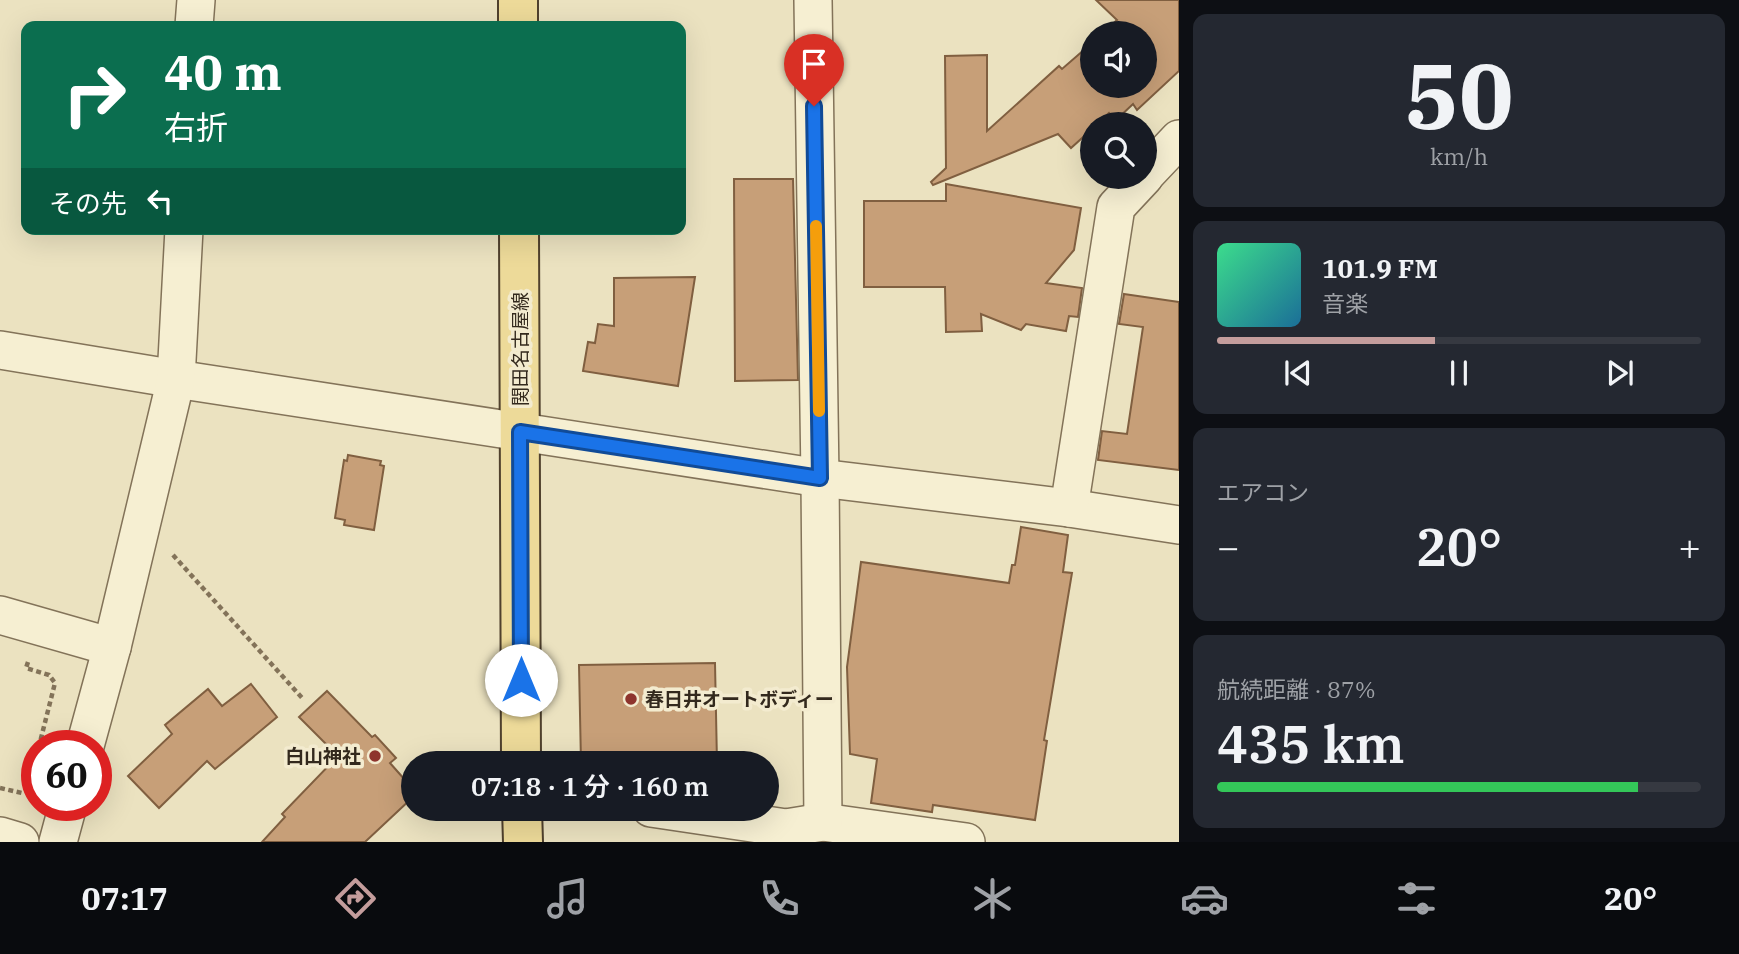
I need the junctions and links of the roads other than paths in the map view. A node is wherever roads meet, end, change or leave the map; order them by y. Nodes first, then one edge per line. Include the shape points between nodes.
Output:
1 (195, 0) edge
2 (518, 0) edge
3 (813, 0) edge
4 (194, 21) edge
5 (518, 21) edge
6 (1179, 139) edge
7 (1157, 163) edge
8 (1133, 189) edge
9 (184, 235) edge
10 (519, 235) edge
11 (0, 350) edge
12 (176, 379) junction
13 (520, 432) junction
14 (820, 478) junction
15 (1069, 508) junction
16 (1179, 525) edge
17 (0, 615) edge
18 (112, 647) junction
19 (89, 730) edge
20 (521, 751) edge
21 (64, 821) edge
22 (522, 821) edge
23 (739, 821) edge
24 (823, 822) junction
25 (0, 836) edge
26 (20, 842) edge
27 (58, 842) edge
28 (523, 842) edge
29 (965, 842) edge

1 - 4 street
2 - 5 main road
3 - 14 street
6 - 7 street
8 - 15 street via 1116,207
9 - 12 street
10 - 13 main road, 関田名古屋線
11 - 12 street
12 - 13 street
12 - 18 street
13 - 14 street
13 - 20 main road, 関田名古屋線
14 - 15 street
14 - 24 street
15 - 16 street
17 - 18 street
18 - 19 street
21 - 27 street
22 - 28 main road
23 - 24 street via 786,828
24 - 29 street
25 - 26 street

